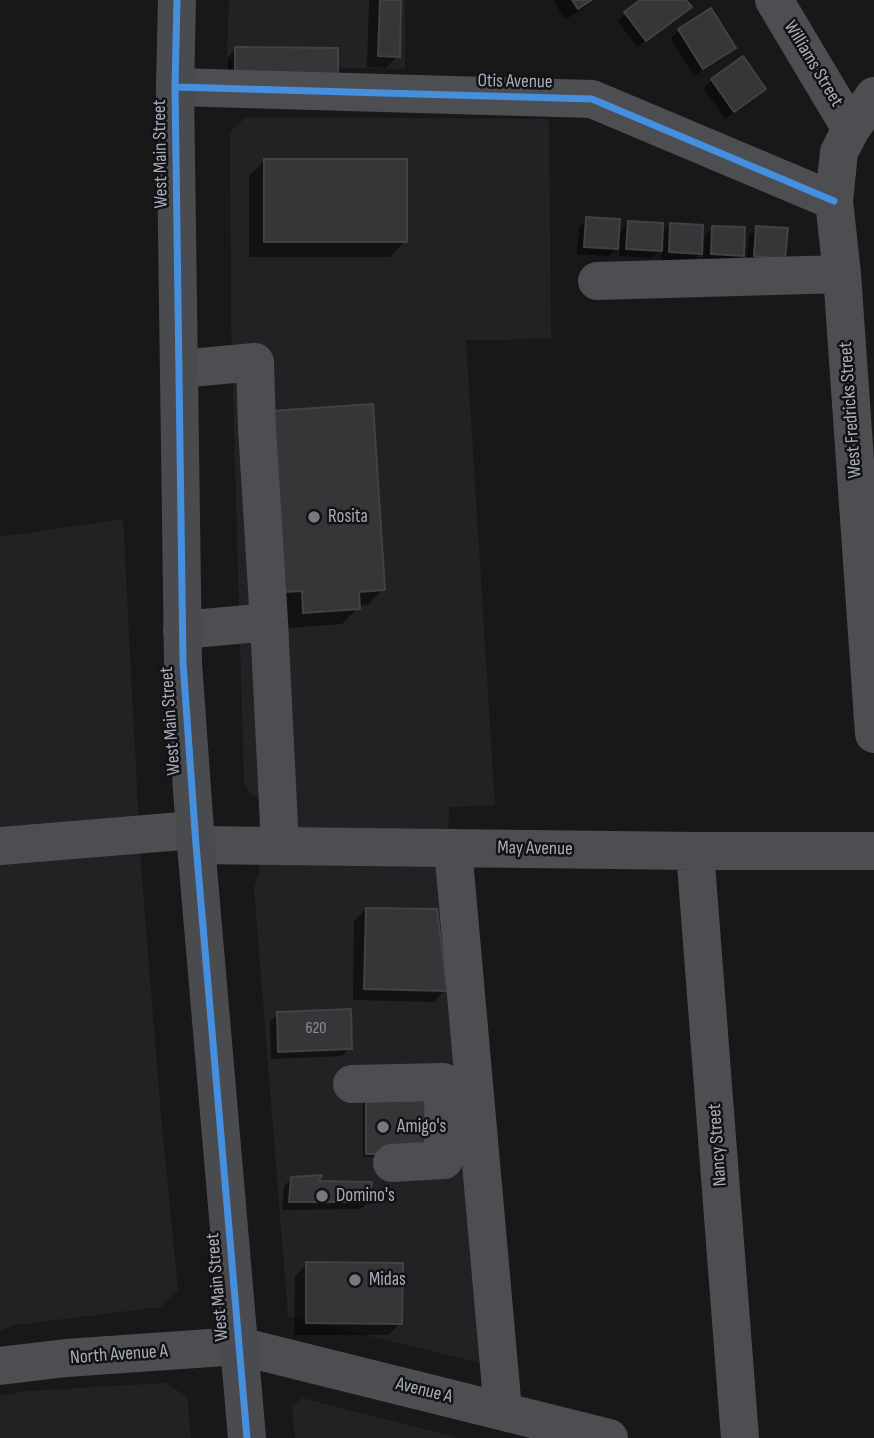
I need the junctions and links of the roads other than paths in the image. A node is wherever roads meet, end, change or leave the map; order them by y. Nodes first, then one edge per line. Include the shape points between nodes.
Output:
1 (177, 0) edge
2 (774, 0) edge
3 (176, 88) junction
4 (874, 96) edge
5 (852, 129) junction
6 (834, 201) junction
7 (842, 274) junction
8 (597, 281) dead end
9 (179, 369) junction
10 (270, 622) junction
11 (182, 631) junction
12 (874, 734) edge
13 (195, 837) junction
14 (0, 846) edge
15 (280, 846) junction
16 (453, 848) junction
17 (695, 851) junction
18 (874, 851) edge
19 (352, 1084) dead end
20 (392, 1163) dead end
21 (239, 1346) junction
22 (0, 1366) edge
23 (525, 1423) edge
24 (247, 1438) edge
25 (608, 1438) edge
26 (740, 1438) edge

1 - 3 main road, West Main Street
2 - 5 street, Williams Street
3 - 6 street, Otis Avenue via 592,99
3 - 9 main road, West Main Street
4 - 5 street, West Fredricks Street
5 - 6 street, West Fredricks Street via 839,152
6 - 7 street, West Fredricks Street
7 - 8 street
7 - 12 street, West Fredricks Street
9 - 10 street via 255,362
9 - 11 main road, West Main Street
10 - 11 street
10 - 15 street
11 - 13 main road, West Main Street
13 - 14 street, May Avenue
13 - 15 street, May Avenue
13 - 21 main road, West Main Street
15 - 16 street, May Avenue
16 - 17 street, May Avenue
16 - 23 street
17 - 18 street, May Avenue
17 - 26 street, Nancy Street
19 - 20 street via 443,1082 444,1160
21 - 22 street, North Avenue A
21 - 23 street, Avenue A
21 - 24 main road, West Main Street
23 - 25 street, Avenue A

